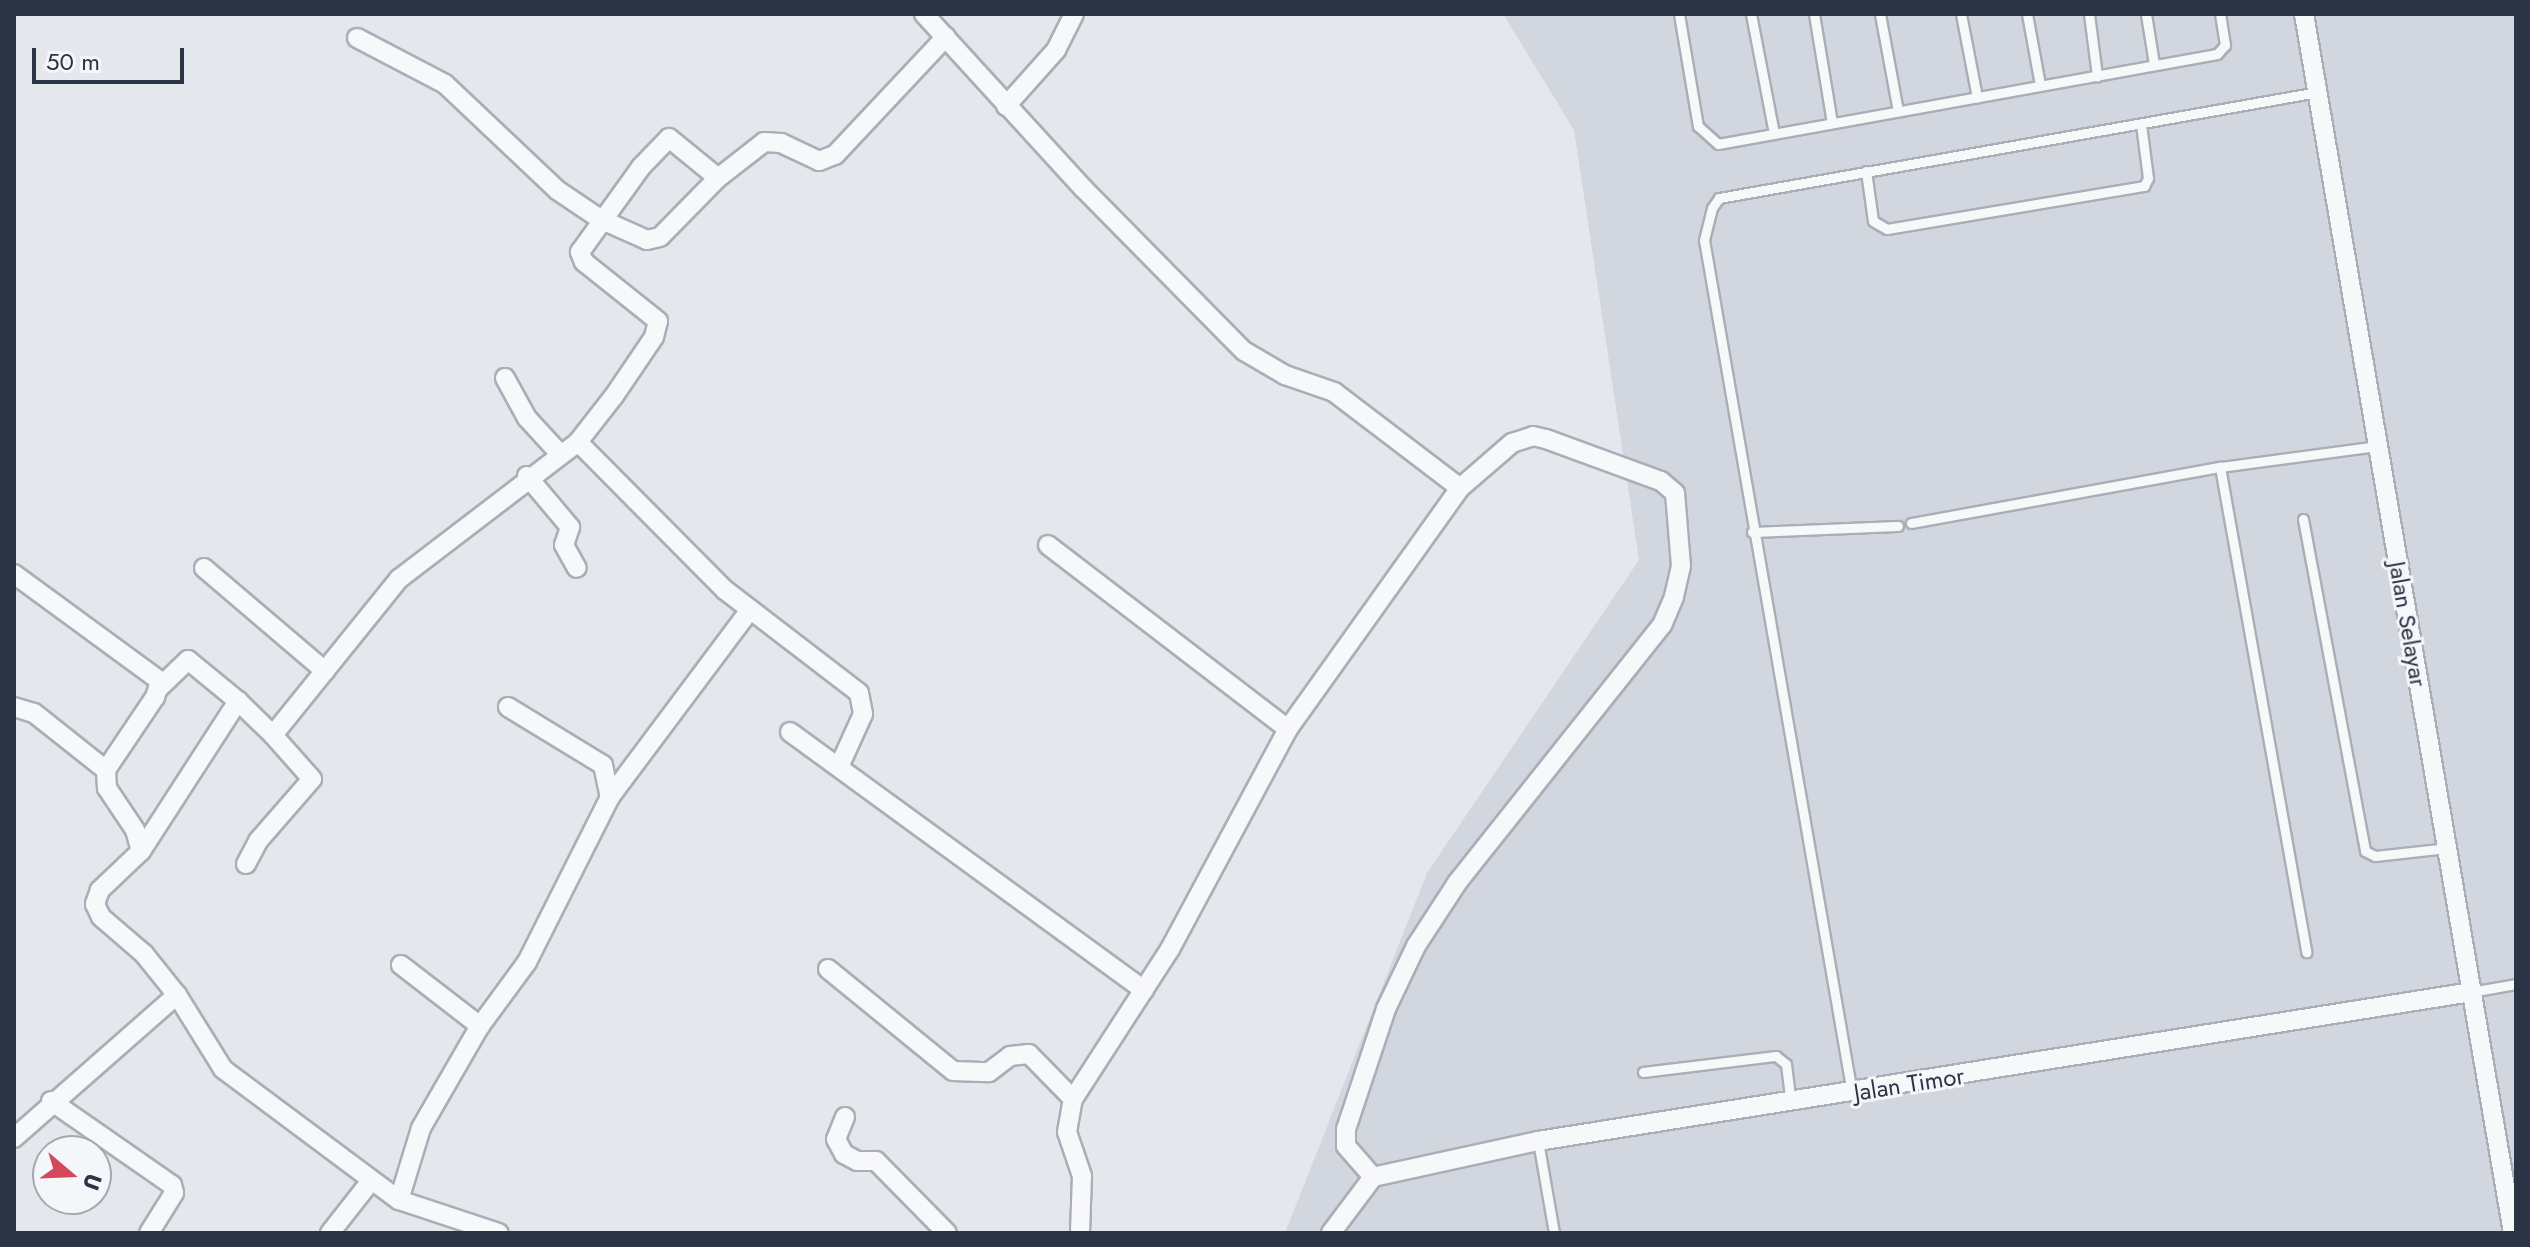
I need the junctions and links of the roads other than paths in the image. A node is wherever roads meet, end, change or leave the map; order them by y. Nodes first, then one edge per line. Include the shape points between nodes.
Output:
1 (924, 14) edge
2 (1074, 14) edge
3 (1679, 14) edge
4 (1751, 14) edge
5 (1814, 14) edge
6 (1880, 14) edge
7 (1961, 14) edge
8 (2027, 14) edge
9 (2089, 14) edge
10 (2146, 14) edge
11 (2220, 14) edge
12 (2304, 14) edge
13 (946, 37) junction
14 (357, 38) dead end
15 (2154, 64) junction
16 (2097, 76) junction
17 (2040, 85) junction
18 (2318, 92) junction
19 (1977, 97) junction
20 (1006, 106) junction
21 (1898, 111) junction
22 (1832, 123) junction
23 (2141, 124) junction
24 (1774, 134) junction
25 (1866, 171) junction
26 (718, 178) junction
27 (600, 219) junction
28 (505, 378) dead end
29 (578, 442) junction
30 (2378, 446) junction
31 (560, 454) junction
32 (2220, 467) junction
33 (527, 476) junction
34 (1460, 488) junction
35 (2303, 519) dead end
36 (1911, 523) dead end
37 (1898, 526) dead end
38 (1752, 532) junction
39 (1048, 545) dead end
40 (204, 568) dead end
41 (577, 568) dead end
42 (14, 574) edge
43 (750, 610) junction
44 (325, 671) junction
45 (160, 687) junction
46 (238, 701) junction
47 (14, 707) edge
48 (508, 707) dead end
49 (1288, 729) junction
50 (790, 732) dead end
51 (273, 735) junction
52 (839, 767) junction
53 (106, 770) junction
54 (610, 797) junction
55 (2447, 848) junction
56 (141, 851) junction
57 (246, 864) dead end
58 (2306, 952) dead end
59 (401, 965) dead end
60 (828, 969) dead end
61 (2516, 984) edge
62 (1144, 990) junction
63 (2471, 992) junction
64 (177, 995) junction
65 (480, 1026) junction
66 (1643, 1072) dead end
67 (1852, 1093) junction
68 (1073, 1099) junction
69 (51, 1101) junction
70 (1791, 1103) junction
71 (845, 1117) dead end
72 (14, 1138) edge
73 (1538, 1141) junction
74 (1373, 1177) junction
75 (370, 1182) junction
76 (399, 1200) junction
77 (149, 1233) edge
78 (330, 1233) edge
79 (496, 1233) edge
80 (947, 1233) edge
81 (1080, 1233) edge
82 (1331, 1233) edge
83 (1554, 1233) edge
84 (2513, 1233) edge

1 - 13 street
2 - 20 street via 1056,50
3 - 24 lane via 1702,135 1718,144
4 - 24 lane
5 - 22 lane
6 - 21 lane
7 - 19 lane
8 - 17 lane
9 - 16 lane
10 - 15 lane
11 - 15 lane via 2222,51
12 - 18 street, Jalan Selayar
13 - 20 street
13 - 26 street via 845,148 827,160 808,158 772,141 754,148
14 - 27 street via 445,84 523,162
15 - 16 lane
16 - 17 lane
17 - 19 lane
18 - 23 lane
18 - 30 street, Jalan Selayar
19 - 21 lane
20 - 34 street via 1244,351 1285,375 1334,392
21 - 22 lane
22 - 24 lane
23 - 25 lane
23 - 25 lane via 2148,178 2144,186 1887,229 1873,221
25 - 38 lane via 1719,198 1707,221 1704,240
26 - 27 street via 660,237 647,240
26 - 27 street via 669,138
27 - 29 street via 581,257 656,317 658,326
28 - 31 street via 527,418
29 - 31 street
29 - 43 street
30 - 32 lane
30 - 55 street, Jalan Selayar
31 - 33 street
32 - 36 lane
32 - 58 lane
33 - 41 street via 570,527 564,545
33 - 44 street via 399,579
34 - 49 street
34 - 74 street via 1512,443 1533,436 1546,439 1669,486 1675,493 1681,566 1662,625 1457,883 1416,946 1386,1009 1346,1129 1346,1146
35 - 55 lane via 2365,851 2375,856
37 - 38 lane
38 - 67 lane
39 - 49 street
40 - 44 street
42 - 45 street via 158,676
43 - 52 street via 862,698 863,714
43 - 54 street
44 - 51 street
45 - 46 street via 188,660
45 - 53 street
46 - 51 street
46 - 56 street
47 - 53 street via 34,713
48 - 54 street via 603,765
49 - 62 street via 1218,866
50 - 52 street
51 - 57 street via 312,779 258,841
52 - 62 street
53 - 56 street via 107,788 135,830
54 - 65 street via 527,962
55 - 63 street, Jalan Selayar
56 - 64 street via 108,879 95,904 101,917 144,954
59 - 65 street
60 - 68 street via 953,1071 989,1072 1010,1056 1029,1054
61 - 63 lane, Jalan Timor
62 - 68 street
63 - 67 street, Jalan Timor
63 - 84 street, Jalan Selayar
64 - 69 street
64 - 75 street via 223,1069
65 - 76 street via 421,1128
66 - 70 lane via 1776,1056 1786,1064
67 - 70 street, Jalan Timor
68 - 81 street via 1067,1132 1082,1176
69 - 72 street
69 - 77 street via 172,1185 174,1193
70 - 73 street, Jalan Timor
71 - 80 street via 836,1139 844,1154 857,1161 876,1161
73 - 74 street, Jalan Timor
73 - 83 lane
74 - 82 street
75 - 76 street
75 - 78 street
76 - 79 street

